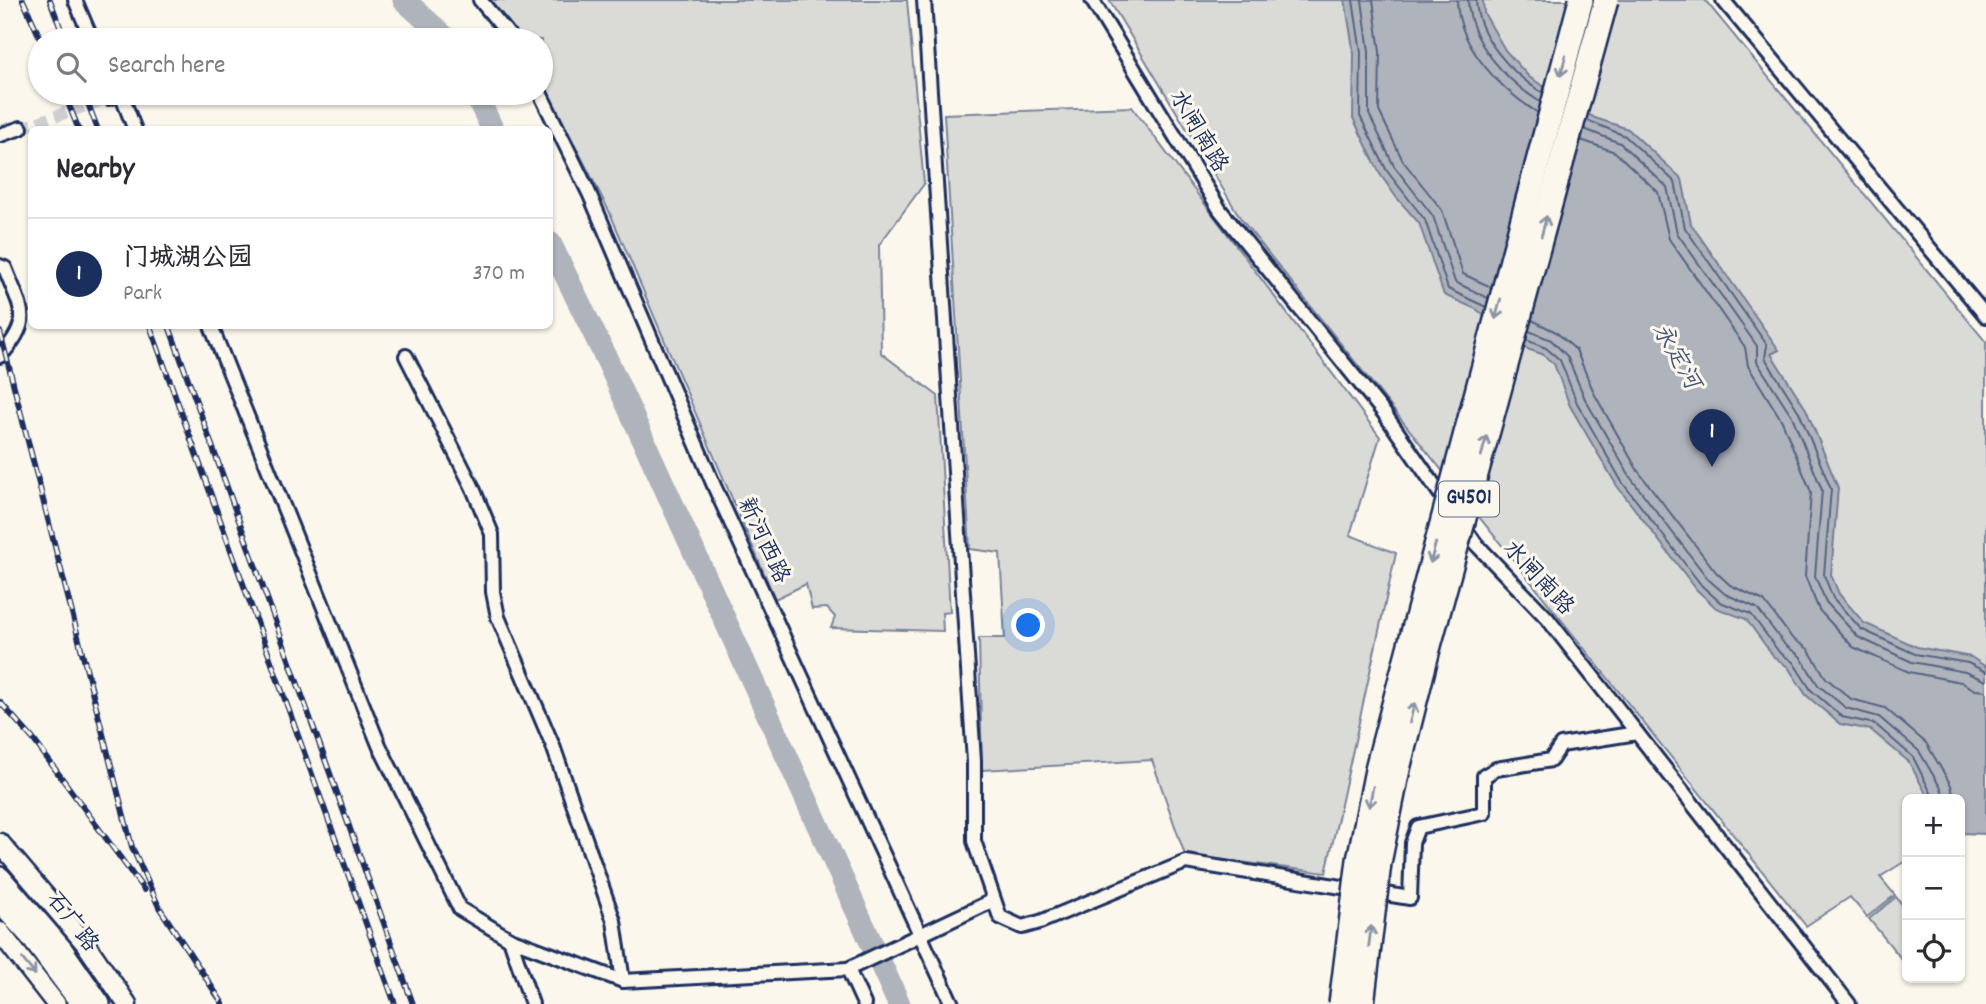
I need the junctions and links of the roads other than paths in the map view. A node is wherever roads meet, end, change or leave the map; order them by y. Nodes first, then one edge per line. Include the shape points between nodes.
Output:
1 (75, 0) edge
2 (480, 0) edge
3 (924, 0) edge
4 (1092, 0) edge
5 (1581, 0) edge
6 (1606, 0) edge
7 (1723, 0) edge
8 (87, 28) edge
9 (503, 28) edge
10 (125, 105) edge
11 (546, 105) edge
12 (133, 126) edge
13 (21, 128) tunnel mouth
14 (0, 135) edge
15 (0, 266) edge
16 (1986, 316) edge
17 (212, 329) edge
18 (0, 356) edge
19 (406, 356) dead end
20 (1637, 733) junction
21 (0, 842) edge
22 (0, 878) edge
23 (992, 901) junction
24 (0, 902) edge
25 (0, 932) edge
26 (920, 935) junction
27 (510, 939) junction
28 (848, 969) junction
29 (623, 981) junction
30 (56, 1004) edge
31 (82, 1004) edge
32 (99, 1004) edge
33 (127, 1004) edge
34 (533, 1004) edge
35 (864, 1004) edge
36 (952, 1004) edge
37 (1341, 1004) edge
38 (1362, 1004) edge
39 (1849, 1004) edge

1 - 8 street
2 - 9 street
3 - 23 street via 974,761 974,841
4 - 20 street, 水闸南路 via 1220,211 1384,413 1476,544 1547,618
5 -> 37 highway, G4501, bridge via 1378,765 1359,860
38 -> 6 highway, G4501, bridge via 1379,863 1398,769
7 - 16 street
10 - 12 street
11 - 26 street, 新河西路
13 - 14 street
15 - 18 street via 5,268 23,313 19,336
17 - 27 street via 379,745 460,909
19 - 29 street via 492,534 498,617 553,746 614,921
20 - 23 street via 1561,745 1551,760 1496,769 1484,776 1484,813 1418,827 1412,843 1410,898 1186,862 1021,927 1000,918
20 - 39 street, 水闸南路
21 - 33 main road via 85,943
22 - 32 main road, 石广路 via 61,949
23 - 26 street
24 - 31 main road, 石广路
25 -> 30 main road
26 - 28 street
26 - 36 street, 新河西路
27 - 29 street
27 - 34 street
28 - 29 street
28 - 35 street

